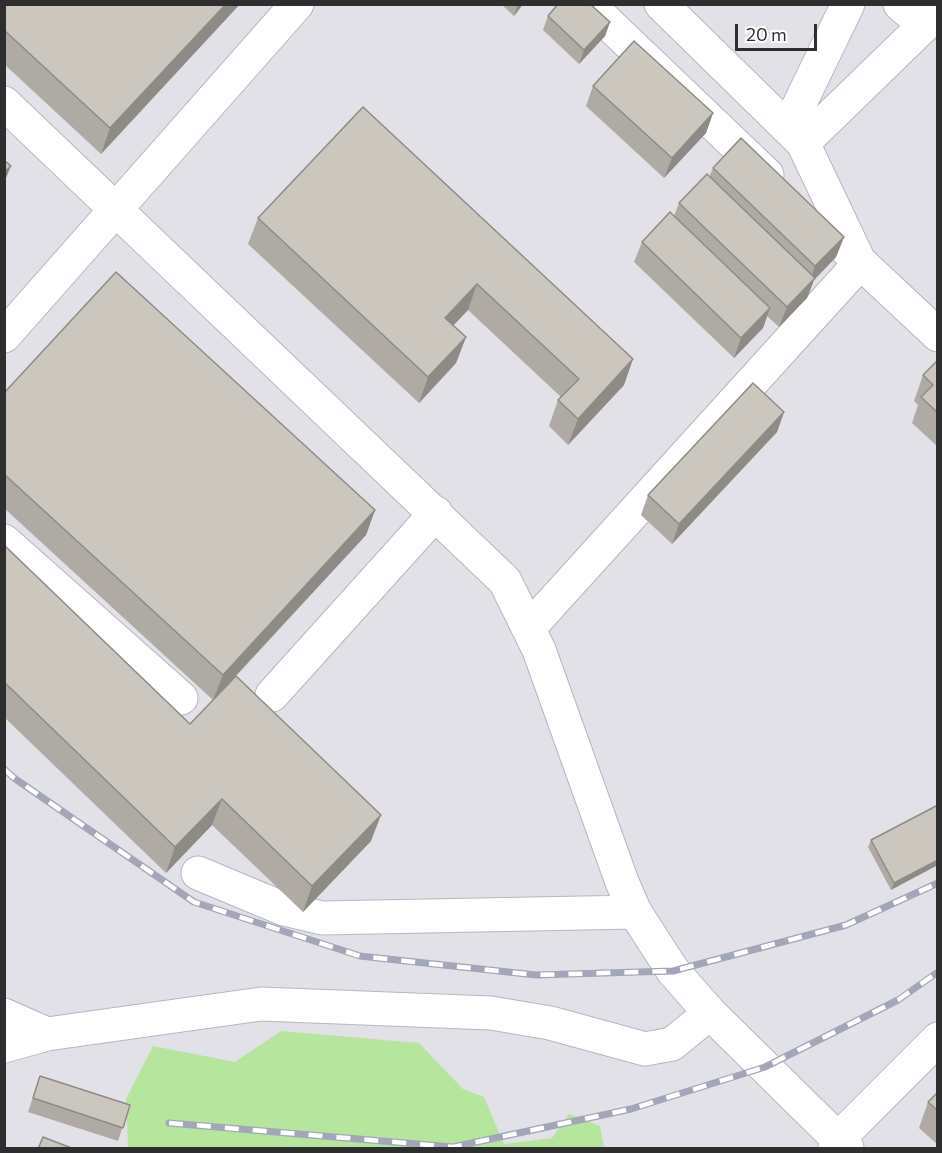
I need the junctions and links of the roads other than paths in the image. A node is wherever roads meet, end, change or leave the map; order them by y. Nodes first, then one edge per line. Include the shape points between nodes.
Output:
1 (297, 4) edge
2 (588, 4) edge
3 (661, 4) edge
4 (848, 4) edge
5 (920, 14) edge
6 (4, 103) edge
7 (796, 136) junction
8 (118, 210) junction
9 (860, 263) junction
10 (938, 335) edge
11 (4, 336) edge
12 (436, 513) junction
13 (4, 541) edge
14 (529, 628) junction
15 (272, 695) dead end
16 (181, 698) dead end
17 (198, 873) dead end
18 (635, 912) junction
19 (710, 1013) junction
20 (4, 1016) edge
21 (47, 1034) junction
22 (938, 1039) edge
23 (4, 1046) edge
24 (840, 1145) edge

1 - 8 lane
2 - 9 lane
3 - 7 lane
4 - 7 lane
5 - 7 lane
6 - 8 lane
7 - 9 lane
8 - 11 lane
8 - 12 lane
9 - 10 lane
9 - 14 lane
12 - 14 lane via 505,581
12 - 15 lane
13 - 16 lane
14 - 18 lane
17 - 18 lane via 284,909 322,918
18 - 19 lane via 673,971
19 - 21 lane via 672,1044 645,1049 550,1023 491,1013 261,1004
19 - 24 lane
20 - 21 lane
21 - 23 lane
22 - 24 lane

